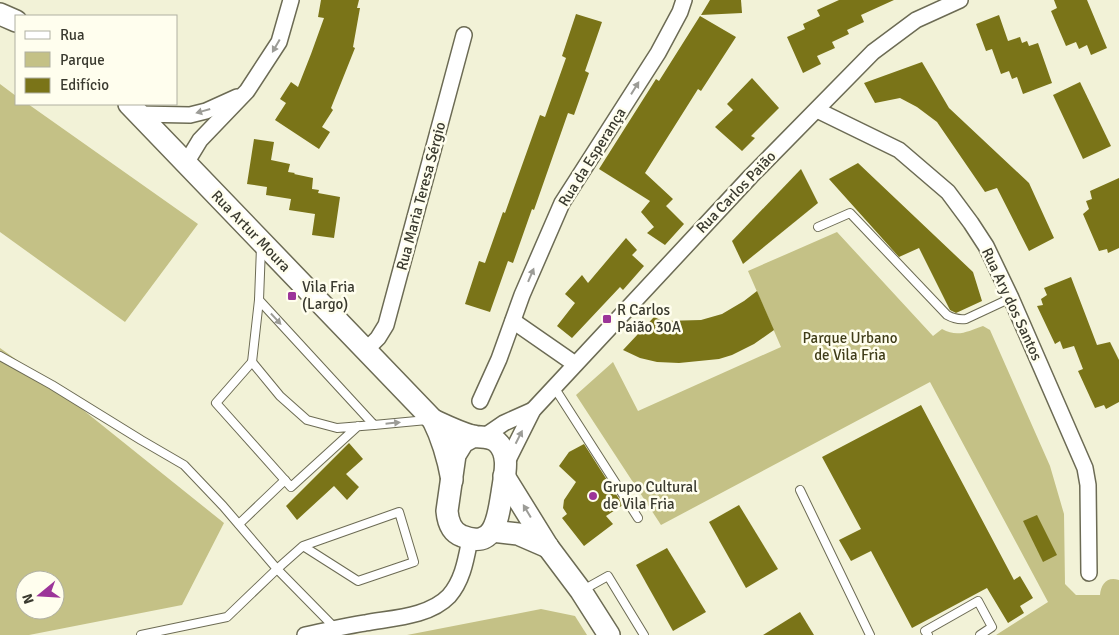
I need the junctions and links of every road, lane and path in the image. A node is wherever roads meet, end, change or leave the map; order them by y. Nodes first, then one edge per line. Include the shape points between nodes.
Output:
1 (291, 0) edge
2 (684, 0) edge
3 (960, 0) edge
4 (0, 14) edge
5 (15, 21) edge
6 (464, 35) dead end
7 (247, 91) junction
8 (133, 109) edge
9 (817, 110) junction
10 (186, 163) junction
11 (818, 227) dead end
12 (261, 242) junction
13 (1011, 298) junction
14 (259, 300) junction
15 (513, 321) junction
16 (366, 350) junction
17 (0, 356) edge
18 (252, 362) junction
19 (575, 364) junction
20 (554, 387) junction
21 (480, 401) dead end
22 (533, 410) junction
23 (433, 420) junction
24 (374, 425) junction
25 (358, 426) junction
26 (480, 436) junction
27 (505, 470) junction
28 (285, 480) junction
29 (452, 480) junction
30 (800, 490) dead end
31 (638, 518) dead end
32 (239, 524) junction
33 (492, 531) junction
34 (470, 539) junction
35 (303, 546) junction
36 (548, 546) junction
37 (277, 569) junction
38 (1089, 574) dead end
39 (581, 591) junction
40 (334, 628) junction
41 (141, 635) edge
42 (305, 635) edge
43 (609, 635) edge
44 (644, 635) edge
45 (870, 635) edge
46 (928, 635) edge
47 (980, 635) edge

1 -> 7 street via 279,42
15 -> 2 street, Rua da Esperança via 562,203 658,53
3 - 9 street, Rua Carlos Paião via 916,20 873,52
4 - 5 main road
6 - 16 street, Rua Maria Teresa Sérgio via 386,325
7 -> 8 street via 221,106 190,115
7 - 10 street via 200,140
8 - 10 main road, Rua Artur Moura
9 - 13 street, Rua Ary dos Santos via 899,150 948,192 986,246
9 - 19 street, Rua Carlos Paião via 750,176
10 - 12 main road, Rua Artur Moura
11 - 13 lane via 850,213 954,319 966,318
12 - 14 lane
12 - 16 main road, Rua Artur Moura
13 - 38 street, Rua Ary dos Santos via 1085,468
14 - 18 lane
14 -> 24 lane
15 - 19 street
15 - 21 street, Rua da Esperança
16 - 23 main road, Rua Artur Moura
17 - 32 lane via 184,465
18 - 25 lane via 280,396 307,420 337,428
18 - 28 lane via 216,403
19 - 20 street, Rua Carlos Paião
20 - 22 street, Rua Carlos Paião
20 - 31 lane
22 - 26 street, Rua Carlos Paião
27 -> 22 street, Rua Carlos Paião
24 -> 23 lane
23 - 26 main road via 454,430
23 - 29 main road via 442,437
24 - 25 lane
25 - 28 lane via 291,487
26 - 27 main road via 499,444 504,451
26 - 29 main road via 467,439 458,448
27 - 33 main road via 497,523
36 -> 27 main road
28 - 32 lane
29 - 34 main road via 448,519 454,531
30 - 45 lane
32 - 37 lane
33 - 34 main road
33 - 36 main road via 518,534
34 - 40 street via 459,581 439,604 419,612
35 - 35 lane via 399,512 414,562 358,580
35 - 37 lane
36 - 39 main road
37 - 40 lane
37 - 41 lane via 227,617
39 - 43 main road
39 - 44 lane via 608,576
40 - 42 street
46 - 47 lane via 925,630 978,601 992,627

